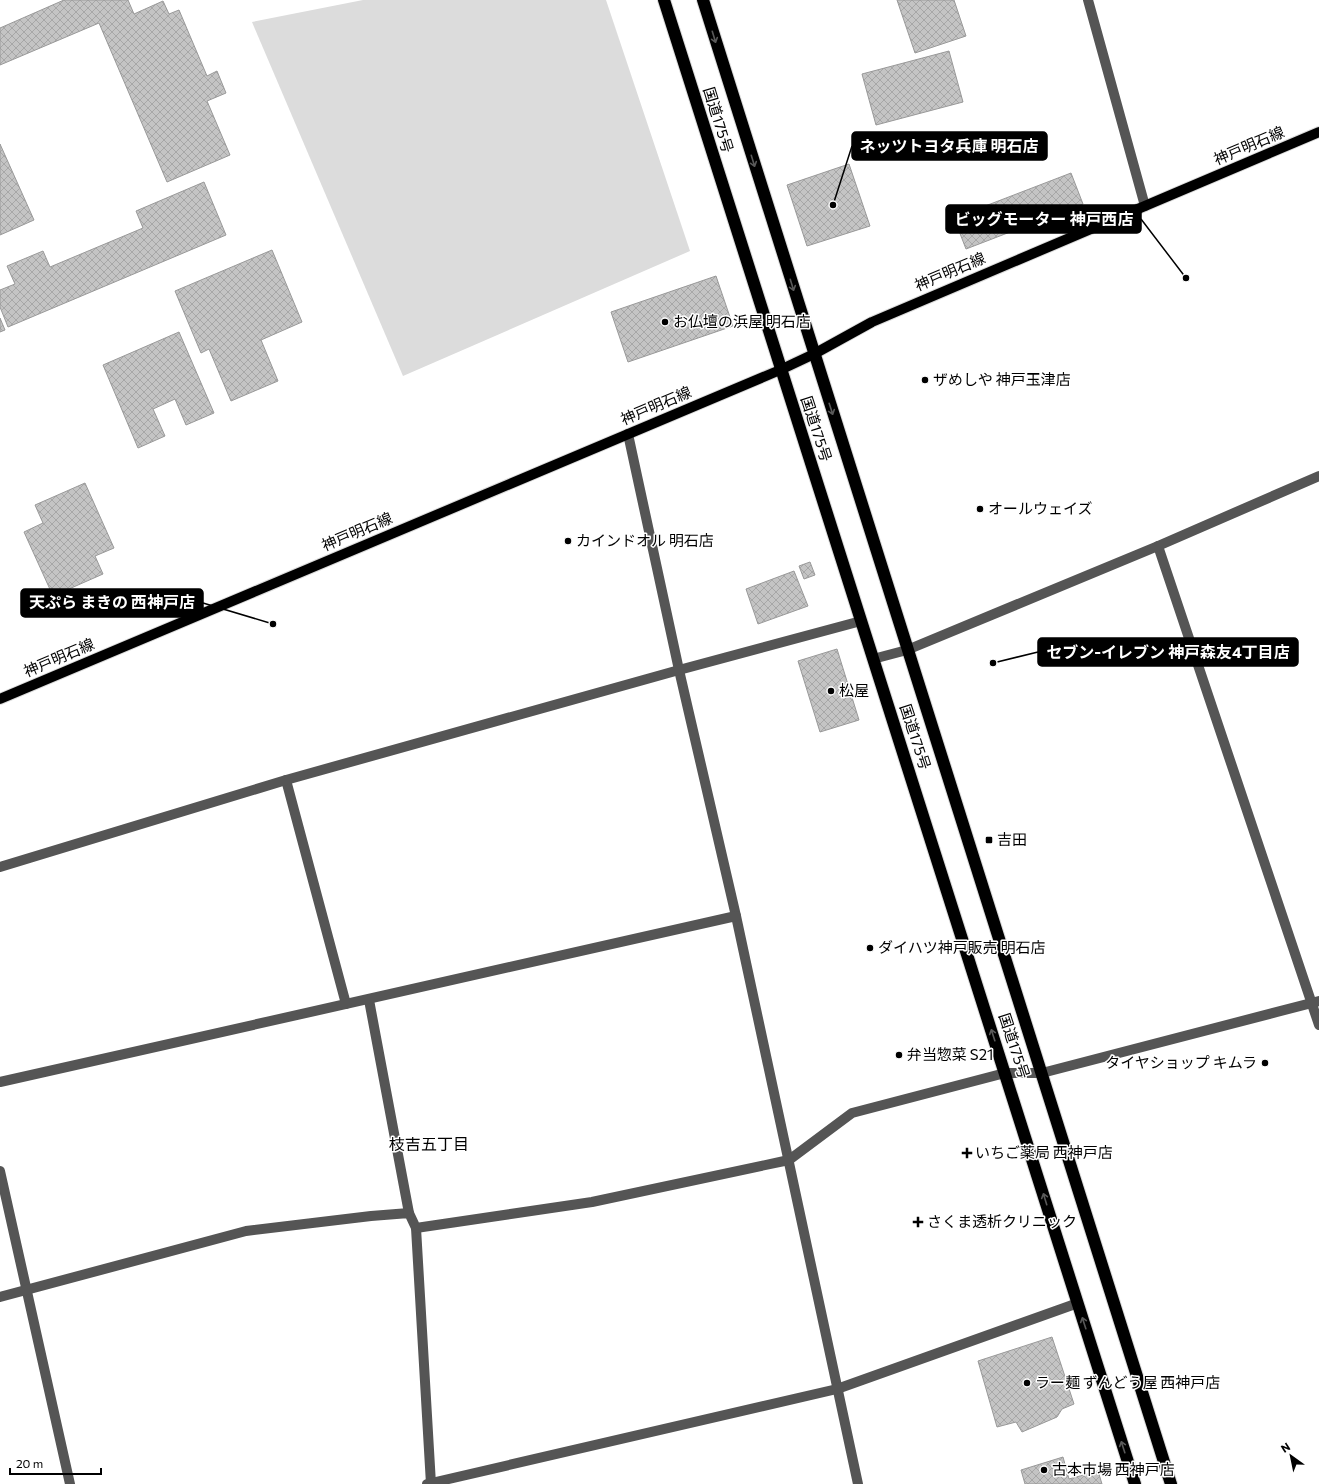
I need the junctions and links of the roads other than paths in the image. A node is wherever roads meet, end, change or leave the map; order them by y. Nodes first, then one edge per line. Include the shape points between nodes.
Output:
1 (664, 0) edge
2 (703, 0) edge
3 (1088, 0) edge
4 (1319, 132) edge
5 (1145, 206) junction
6 (814, 354) junction
7 (780, 370) junction
8 (628, 434) junction
9 (1319, 476) edge
10 (1158, 546) junction
11 (861, 621) junction
12 (907, 650) junction
13 (873, 659) junction
14 (679, 670) junction
15 (0, 699) edge
16 (286, 780) junction
17 (0, 866) edge
18 (736, 916) junction
19 (369, 1000) junction
20 (1316, 1002) edge
21 (346, 1004) junction
22 (1319, 1025) edge
23 (1005, 1072) junction
24 (1042, 1073) junction
25 (0, 1082) edge
26 (789, 1160) junction
27 (0, 1171) edge
28 (410, 1213) junction
29 (416, 1228) junction
30 (26, 1290) junction
31 (0, 1297) edge
32 (1078, 1303) junction
33 (837, 1389) junction
34 (70, 1484) edge
35 (429, 1484) edge
36 (858, 1484) edge
37 (1135, 1484) edge
38 (1171, 1484) edge

1 - 7 highway, 国道175号
2 -> 6 highway, 国道175号
3 - 5 street
4 - 5 main road, 神戸明石線
5 - 6 main road, 神戸明石線 via 872,322
6 - 7 main road, 神戸明石線
6 -> 12 highway, 国道175号
7 - 8 main road, 神戸明石線
7 - 11 highway, 国道175号
8 - 14 street
8 - 15 main road, 神戸明石線
9 - 10 street
10 - 12 street
10 - 20 street
11 - 13 highway, 国道175号
11 - 14 street
12 - 13 street
12 - 24 highway, 国道175号
23 -> 13 highway, 国道175号
14 - 16 street
14 - 18 street
16 - 17 street
16 - 21 street
18 - 19 street
18 - 26 street
19 - 21 street
19 - 28 street
20 - 22 street
20 - 24 street
21 - 25 street
23 - 24 street
23 - 26 street via 852,1113
32 -> 23 highway, 国道175号
24 - 38 highway, 国道175号
26 - 29 street via 592,1202
26 - 33 street
27 - 30 street
28 - 29 street
28 - 30 street via 246,1231
29 - 35 street
30 - 31 street
30 - 34 street
32 - 33 street
37 -> 32 highway, 国道175号
33 - 35 street
33 - 36 street

